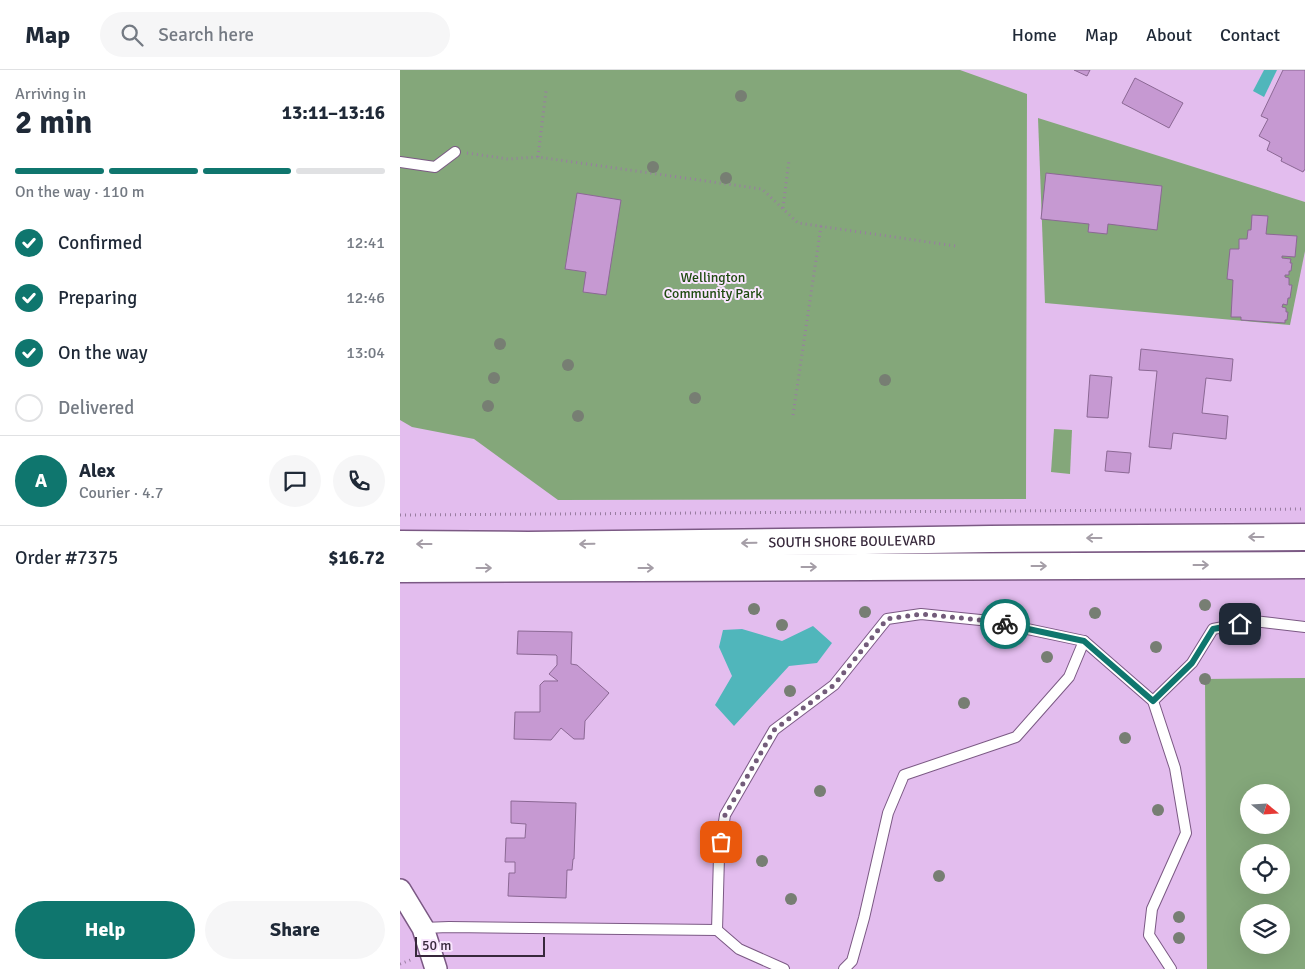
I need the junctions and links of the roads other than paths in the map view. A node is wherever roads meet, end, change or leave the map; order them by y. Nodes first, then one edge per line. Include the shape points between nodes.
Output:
1 (455, 152) road end
2 (400, 162) edge
3 (1305, 537) edge
4 (400, 544) edge
5 (1305, 565) edge
6 (400, 568) edge
7 (1305, 627) edge
8 (1084, 641) junction
9 (1153, 701) junction
10 (400, 890) edge
11 (423, 928) junction
12 (717, 930) junction
13 (436, 969) edge
14 (784, 969) edge
15 (844, 969) edge
16 (1171, 969) edge

1 - 2 lane via 435,167
3 -> 4 street, SOUTH SHORE BOULEVARD
6 -> 5 street, SOUTH SHORE BOULEVARD
7 - 9 lane via 1254,621 1213,629 1192,663
8 - 9 lane
8 - 12 lane via 990,621 921,614 887,619 834,685 774,730 725,815 719,856
8 - 15 lane via 1069,677 1016,737 904,775 888,812 852,961
9 - 16 lane via 1175,768 1186,833 1152,909 1150,935
10 - 11 street
11 - 12 lane
11 - 13 street
12 - 14 lane via 739,949

